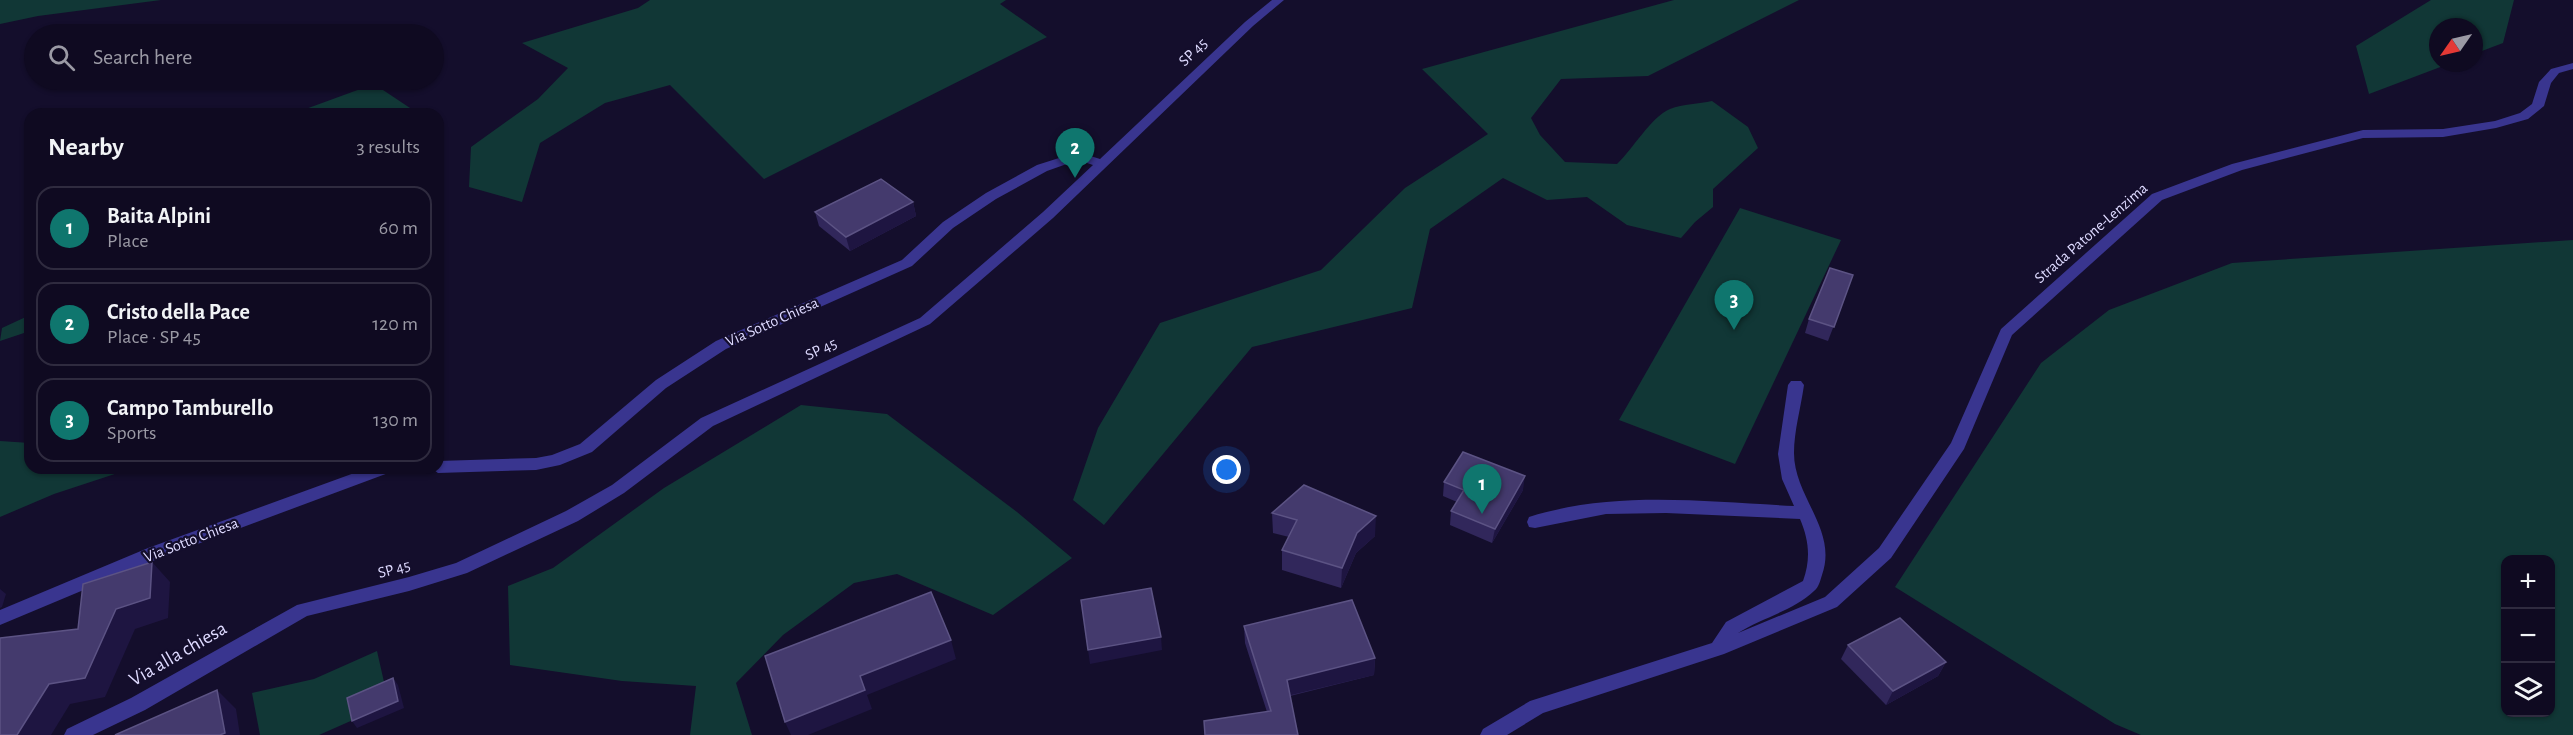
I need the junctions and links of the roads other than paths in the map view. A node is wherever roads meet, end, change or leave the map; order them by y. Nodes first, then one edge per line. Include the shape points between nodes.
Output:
1 (1278, 0) edge
2 (2573, 66) edge
3 (1102, 164) junction
4 (1796, 385) dead end
5 (444, 467) edge
6 (369, 474) edge
7 (1805, 513) junction
8 (1535, 522) dead end
9 (303, 610) joint
10 (0, 618) edge
11 (1718, 649) junction
12 (74, 735) edge
13 (1490, 735) edge

1 - 3 street, SP 45
2 - 11 street, Strada Patone-Lenzima via 2555,71 2546,82 2538,106 2524,116 2443,133 2363,134 2237,167 2157,197 2006,332 1958,445 1885,553 1831,602
3 - 5 street, Via Sotto Chiesa via 1078,156 1042,168 948,225 906,263 721,345 661,384 586,448 545,462
3 - 9 street, SP 45 via 926,321 707,422 618,489 572,516 461,568
4 - 7 street via 1786,454 1790,479
6 - 10 street, Via Sotto Chiesa via 154,553
7 - 8 street via 1606,508
7 - 11 street via 1815,534 1818,554 1810,585 1732,627
9 - 12 street, Via alla chiesa via 138,704
11 - 13 street, Strada Patone-Lenzima via 1537,708

